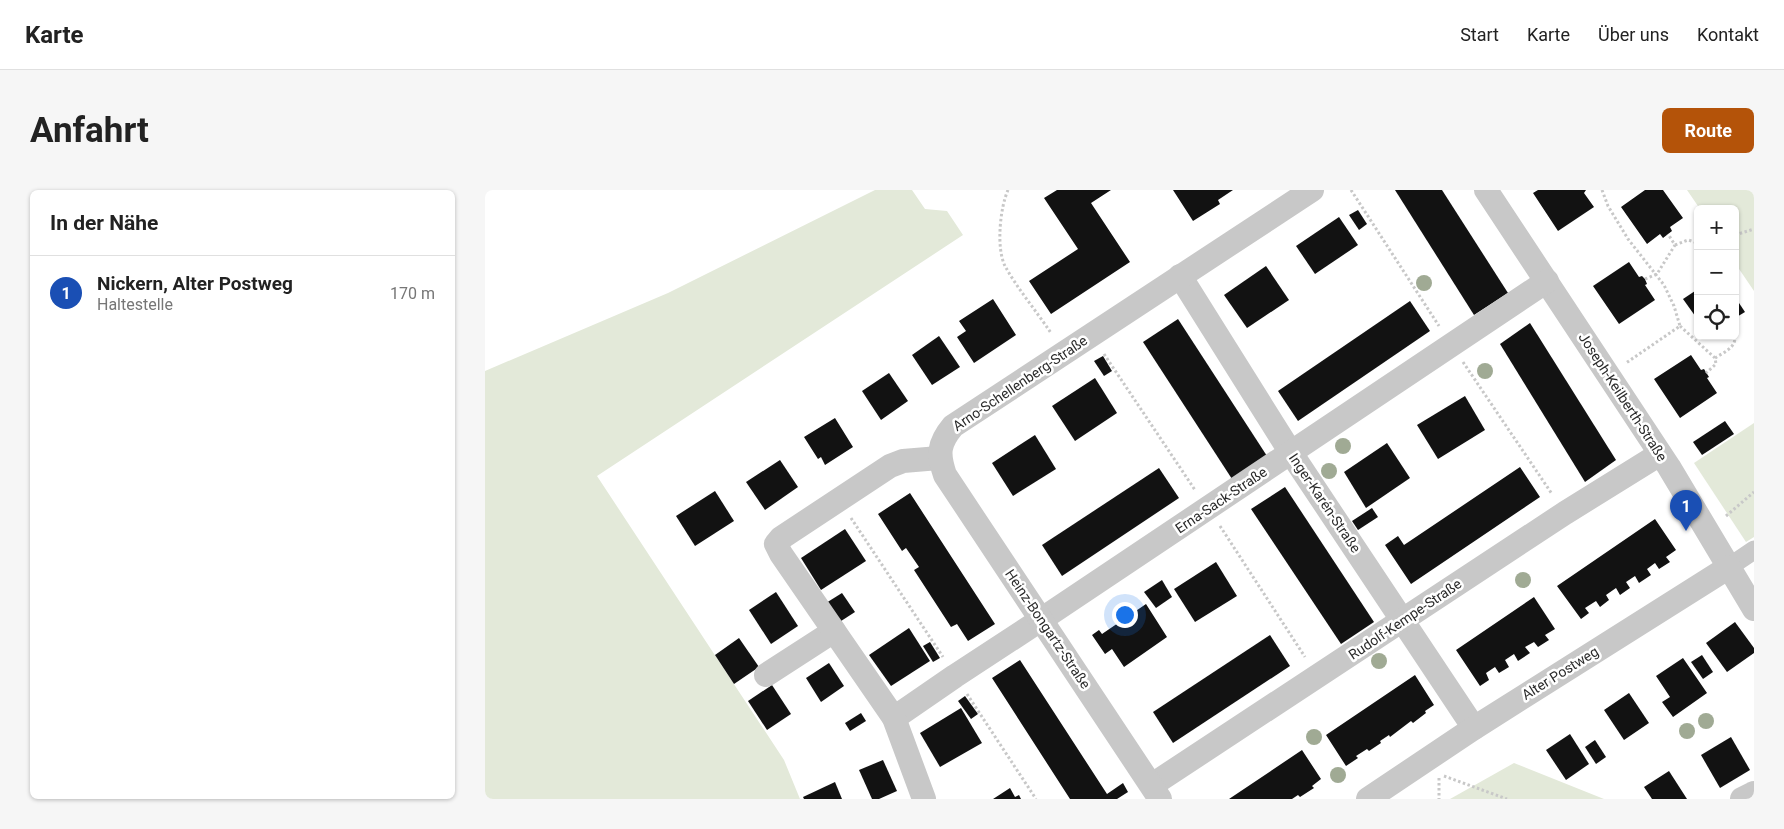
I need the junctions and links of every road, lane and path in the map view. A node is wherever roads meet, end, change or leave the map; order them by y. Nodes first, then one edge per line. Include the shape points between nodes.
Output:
1 (1008, 190) edge
2 (1311, 190) edge
3 (1486, 190) edge
4 (1602, 190) edge
5 (1754, 229) edge
6 (1668, 234) dead end
7 (1739, 235) edge
8 (1694, 242) edge
9 (1675, 245) junction
10 (1657, 274) junction
11 (1180, 276) junction
12 (1645, 279) dead end
13 (1547, 281) junction
14 (1680, 326) junction
15 (1735, 340) edge
16 (1064, 352) junction
17 (1715, 358) junction
18 (1706, 373) dead end
19 (1609, 375) junction
20 (1291, 453) junction
21 (1660, 454) junction
22 (939, 458) junction
23 (1754, 492) edge
24 (839, 499) junction
25 (1708, 531) junction
26 (1754, 550) edge
27 (1729, 567) junction
28 (1754, 608) edge
29 (1042, 619) junction
30 (1403, 620) junction
31 (834, 631) junction
32 (766, 675) dead end
33 (955, 676) junction
34 (894, 718) junction
35 (1474, 728) junction
36 (1439, 774) dead end
37 (1156, 792) edge
38 (1754, 792) edge
39 (923, 799) edge
40 (1036, 799) edge
41 (1367, 799) edge
42 (1507, 799) edge
43 (1742, 799) edge

1 - 16 path via 1003,200 1001,223 1004,264
2 - 11 street, Arno-Schellenberg-Straße
3 - 13 street, Joseph-Keilberth-Straße
4 - 10 path via 1628,239
5 - 7 path
6 - 9 path
8 - 9 path via 1688,240
9 - 10 path
10 - 12 path
10 - 14 path via 1669,293
11 - 16 street, Arno-Schellenberg-Straße
11 - 20 street, Inger-Karén-Straße
13 - 19 street, Joseph-Keilberth-Straße
13 - 20 street, Erna-Sack-Straße
14 - 17 path
14 - 19 path
15 - 17 path via 1733,346
16 - 22 street, Arno-Schellenberg-Straße via 953,426 945,436
17 - 18 path via 1716,364
19 - 21 street, Joseph-Keilberth-Straße
20 - 29 street, Erna-Sack-Straße
20 - 30 street, Inger-Karén-Straße
21 - 25 street, Joseph-Keilberth-Straße
21 - 30 street, Rudolf-Kempe-Straße
22 - 24 street via 903,461 890,466
22 - 29 street, Heinz-Bongartz-Straße via 945,475
23 - 25 path
24 - 31 street via 776,544
24 - 33 path
25 - 27 street, Joseph-Keilberth-Straße
26 - 27 street, Alter Postweg
27 - 28 street, Joseph-Keilberth-Straße
27 - 35 street, Alter Postweg
29 - 33 street, Erna-Sack-Straße
29 - 37 street, Heinz-Bongartz-Straße
30 - 35 street, Inger-Karén-Straße
30 - 37 street, Rudolf-Kempe-Straße
31 - 32 street
31 - 34 street
33 - 34 street, Erna-Sack-Straße
33 - 40 path
34 - 39 street
35 - 41 street, Alter Postweg
36 - 42 path
38 - 43 street

